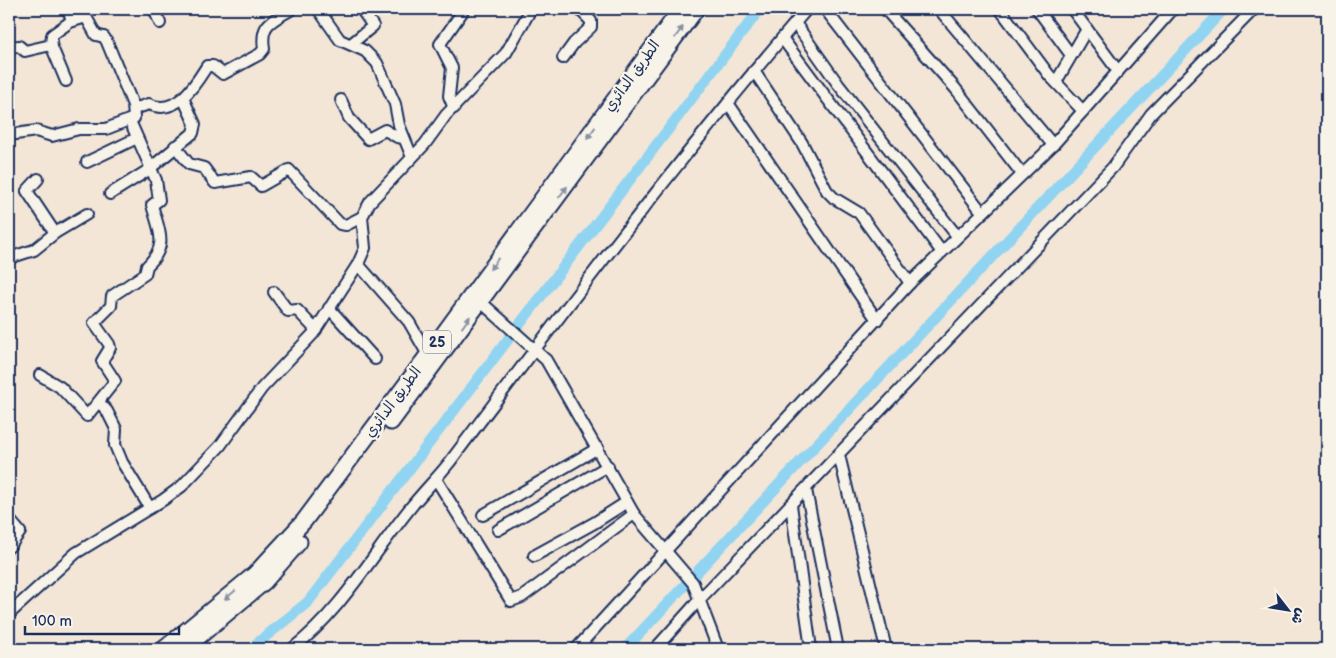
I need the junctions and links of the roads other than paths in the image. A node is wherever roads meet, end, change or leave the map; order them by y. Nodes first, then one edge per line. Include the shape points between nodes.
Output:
1 (68, 9) edge
2 (154, 9) edge
3 (292, 9) edge
4 (318, 9) edge
5 (361, 9) edge
6 (531, 9) edge
7 (580, 9) edge
8 (681, 9) edge
9 (696, 9) edge
10 (807, 9) edge
11 (826, 9) edge
12 (885, 9) edge
13 (939, 9) edge
14 (1000, 9) edge
15 (1037, 9) edge
16 (1072, 9) edge
17 (1173, 9) edge
18 (1254, 9) edge
19 (463, 11) dead end
20 (72, 21) junction
21 (160, 23) dead end
22 (795, 23) junction
23 (1087, 29) junction
24 (782, 38) junction
25 (351, 44) junction
26 (51, 45) junction
27 (9, 46) edge
28 (1071, 56) junction
29 (563, 58) dead end
30 (1118, 71) junction
31 (754, 72) junction
32 (66, 81) dead end
33 (1056, 82) junction
34 (182, 98) junction
35 (341, 100) dead end
36 (728, 103) junction
37 (454, 108) junction
38 (134, 109) junction
39 (1083, 111) junction
40 (130, 120) junction
41 (9, 135) edge
42 (137, 138) junction
43 (404, 138) junction
44 (1053, 145) junction
45 (175, 146) junction
46 (412, 157) junction
47 (87, 162) dead end
48 (151, 168) junction
49 (1022, 174) junction
50 (38, 179) dead end
51 (110, 194) dead end
52 (982, 212) junction
53 (87, 214) dead end
54 (362, 218) junction
55 (55, 233) junction
56 (957, 236) junction
57 (941, 251) junction
58 (9, 258) edge
59 (358, 264) junction
60 (910, 283) junction
61 (274, 292) dead end
62 (481, 302) junction
63 (329, 308) junction
64 (876, 320) junction
65 (316, 330) junction
66 (534, 348) junction
67 (428, 355) junction
68 (376, 359) dead end
69 (40, 375) dead end
70 (99, 402) junction
71 (598, 448) junction
72 (839, 456) junction
73 (608, 466) junction
74 (436, 479) junction
75 (806, 490) junction
76 (627, 502) junction
77 (791, 505) junction
78 (150, 508) junction
79 (634, 514) junction
80 (484, 515) dead end
81 (9, 519) edge
82 (498, 530) dead end
83 (9, 547) edge
84 (665, 551) junction
85 (534, 556) dead end
86 (700, 599) junction
87 (9, 614) edge
88 (164, 649) edge
89 (184, 649) edge
90 (292, 649) edge
91 (576, 649) edge
92 (655, 649) edge
93 (718, 649) edge
94 (811, 649) edge
95 (838, 649) edge
96 (886, 649) edge

1 - 20 street
2 - 21 street
3 - 34 street via 267,24 262,36 264,49 260,54 223,74 213,66 207,66 195,86
4 - 25 street via 340,40
5 - 25 street via 373,26
6 - 37 street via 506,53
7 - 29 street via 591,21 591,27
8 -> 67 highway, الطريق الدائري / 25
62 -> 9 highway, الطريق الدائري / 25
10 - 22 street
11 - 52 street
12 - 49 street via 954,88
13 - 44 street
14 - 33 street
15 - 28 street
16 - 23 street
17 - 30 street
18 - 72 street via 1151,114 1113,168
19 - 37 street via 440,44 452,68 449,93
20 - 26 street via 52,35
20 - 38 street via 86,17 96,35 105,38
22 - 24 street
22 - 56 street via 838,84
23 - 28 street
23 - 30 street
24 - 31 street
24 - 57 street
25 - 43 street via 365,51 377,63
26 - 27 street via 24,51 19,46
26 - 32 street
28 - 33 street
30 - 39 street
31 - 36 street
31 - 60 street via 802,143 827,191 859,213
33 - 39 street
34 - 38 street via 173,104 157,107 149,104
34 - 45 street via 193,117 195,129
35 - 43 street via 349,118 368,139 385,130 397,138
36 - 64 street
36 - 66 street
37 - 46 street
38 - 40 street via 135,115
39 - 44 street
40 - 41 street via 106,129 79,129 56,135 36,131
40 - 42 street
42 - 47 street
42 - 48 street
43 - 46 street
44 - 49 street
45 - 48 street
45 - 54 street via 189,164 202,166 216,183 249,177 261,186 289,170 340,224 346,225
46 - 54 street via 374,196
48 - 51 street
48 - 70 street via 158,198 152,205 159,226 160,250 147,266 145,274 112,296 111,306 94,323 109,344 102,361 116,379
49 - 52 street
50 - 55 street via 27,191
52 - 56 street
53 - 55 street
54 - 59 street via 366,248
55 - 58 street via 34,250
56 - 57 street
57 - 60 street
59 - 63 street
59 - 67 street via 409,322
60 - 64 street
61 - 65 street via 288,311 297,310
62 - 66 street
89 -> 62 highway, الطريق الدائري / 25 via 264,582 285,559
63 - 65 street
63 - 68 street
64 - 84 street
65 - 78 street via 262,388 206,462 182,486
66 - 71 street via 546,360
66 - 74 street
67 -> 88 highway, الطريق الدائري / 25 via 280,549 255,574
69 - 70 street via 68,393 86,415
70 - 78 street via 116,429 115,445 122,462
71 - 73 street
71 - 80 street
72 - 75 street
72 - 96 street
73 - 76 street
73 - 82 street
74 - 79 street via 511,601 522,597
74 - 90 street via 324,621
75 - 77 street
75 - 95 street
76 - 79 street
76 - 85 street
77 - 86 street
77 - 94 street
78 - 87 street via 76,553
79 - 84 street
81 - 83 street via 20,532
84 - 86 street via 693,583
84 - 91 street
86 - 92 street
86 - 93 street

